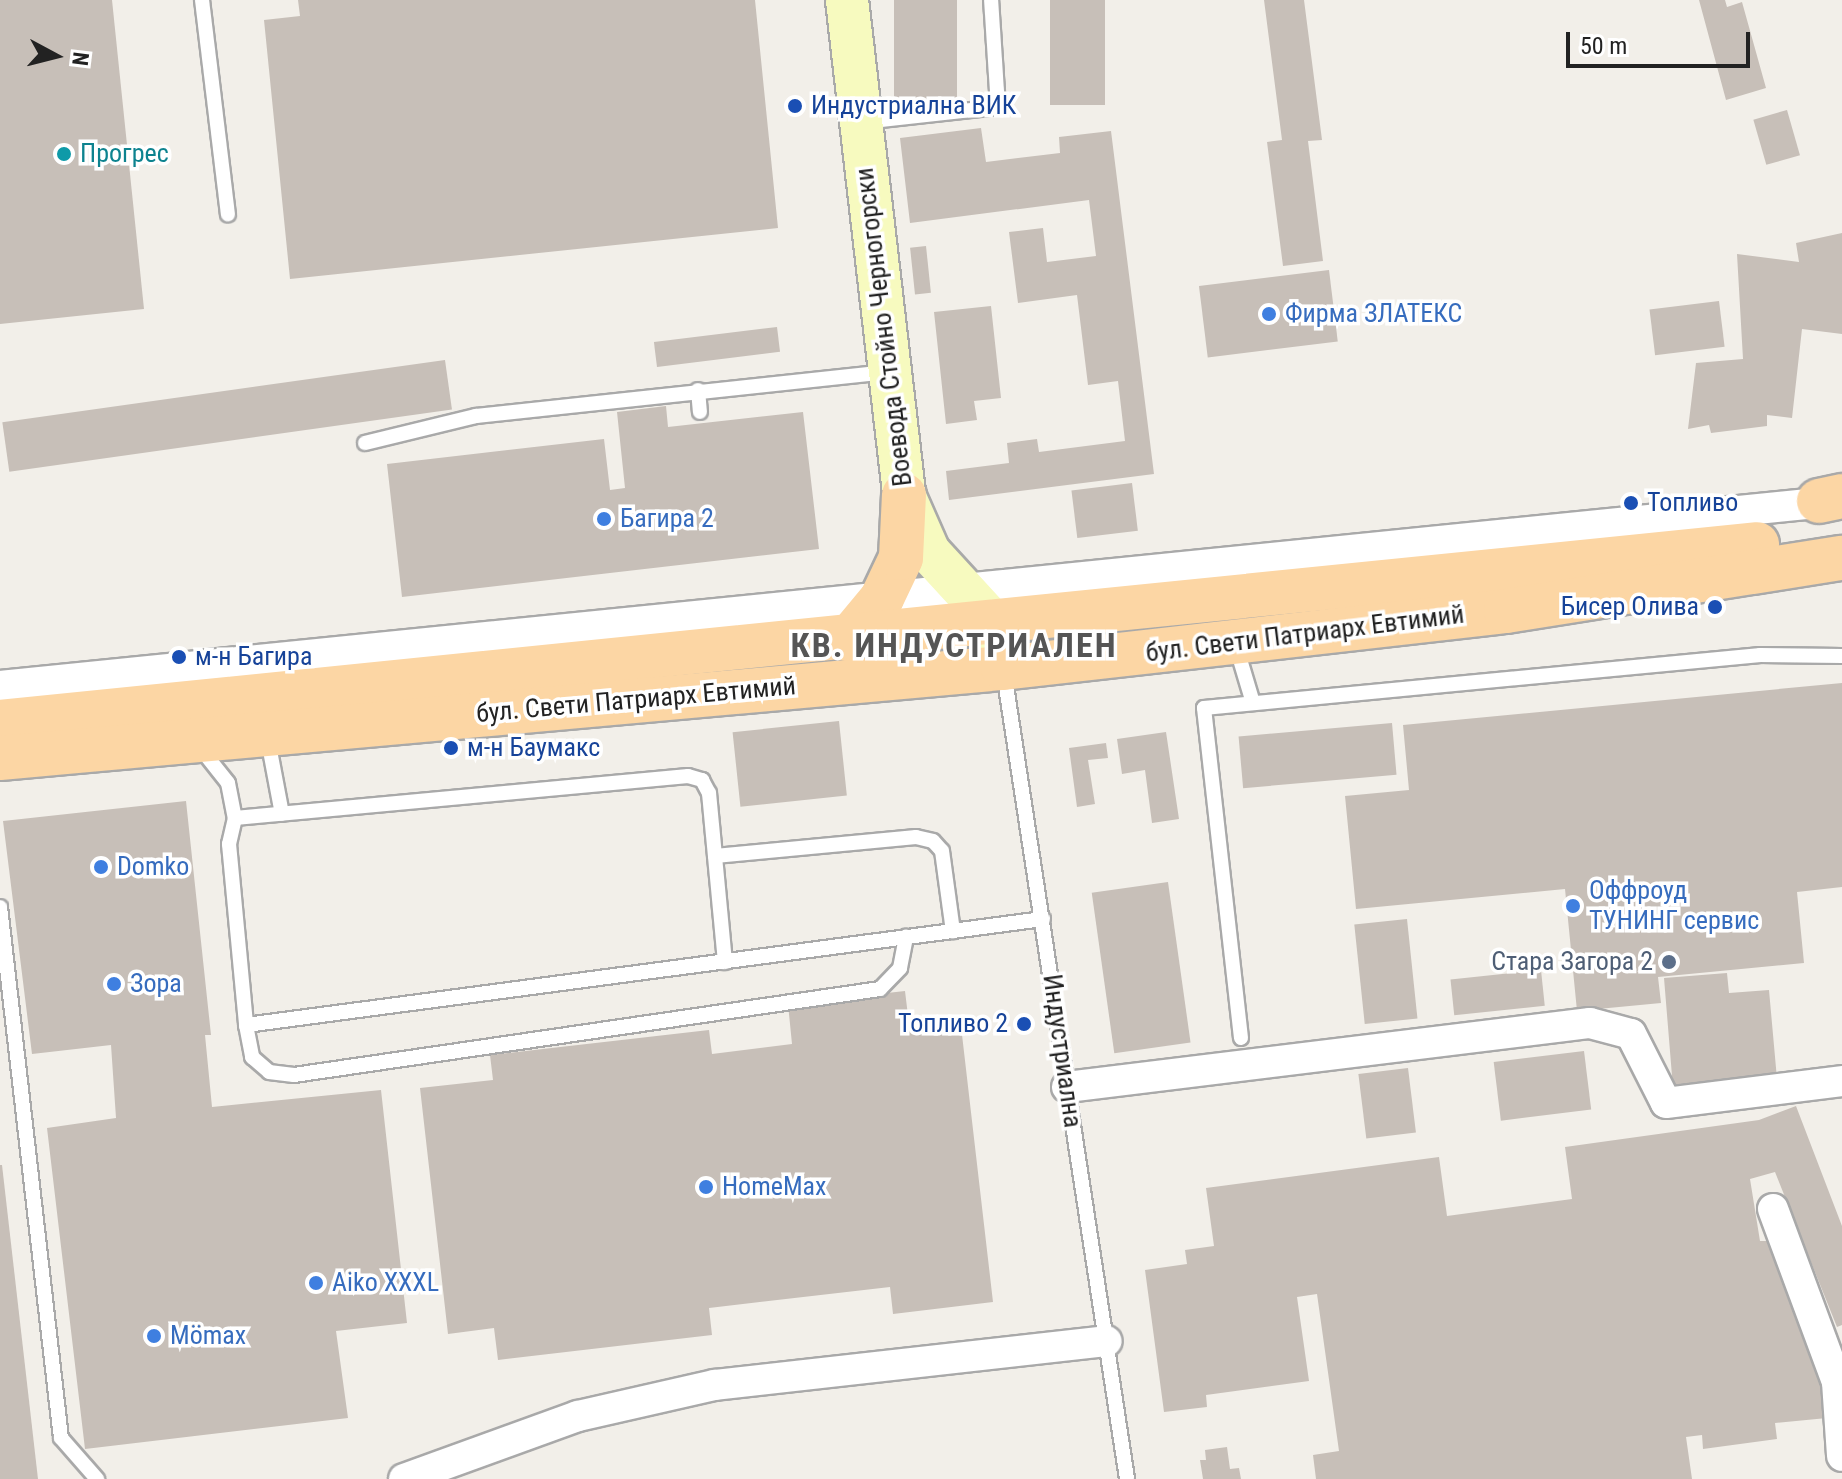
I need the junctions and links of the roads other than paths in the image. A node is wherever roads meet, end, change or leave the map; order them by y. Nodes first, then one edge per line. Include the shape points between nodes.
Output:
1 (202, 0) edge
2 (847, 0) edge
3 (991, 0) edge
4 (860, 123) junction
5 (228, 214) dead end
6 (889, 371) junction
7 (698, 390) junction
8 (700, 412) dead end
9 (365, 443) dead end
10 (904, 495) junction
11 (1836, 530) edge
12 (966, 588) junction
13 (882, 598) junction
14 (995, 624) junction
15 (848, 639) junction
16 (1235, 642) junction
17 (1842, 656) edge
18 (1003, 668) junction
19 (0, 686) edge
20 (1253, 703) junction
21 (0, 722) edge
22 (266, 732) junction
23 (193, 739) junction
24 (0, 758) edge
25 (282, 814) junction
26 (235, 818) junction
27 (715, 856) junction
28 (0, 907) edge
29 (1043, 919) junction
30 (953, 931) junction
31 (906, 937) junction
32 (725, 962) junction
33 (246, 1025) junction
34 (1241, 1038) dead end
35 (1842, 1081) edge
36 (1067, 1087) junction
37 (1773, 1209) dead end
38 (1107, 1341) junction
39 (1842, 1456) edge
40 (97, 1479) edge
41 (404, 1479) edge
42 (1127, 1479) edge

1 - 5 lane
2 - 4 street, Воевода Стойно Черногорски
3 - 4 lane via 998,107
4 - 6 street, Воевода Стойно Черногорски
6 - 7 lane
6 - 10 street, Воевода Стойно Черногорски
7 - 8 lane
7 - 9 lane via 476,416
10 - 12 street, Воевода Стойно Черногорски via 929,552
10 - 13 main road via 901,558
11 - 12 street
11 - 14 main road, бул. Свети Патриарх Евтимий via 1536,569
11 - 16 main road, бул. Свети Патриарх Евтимий via 1506,611
12 - 13 street
12 - 14 street, Воевода Стойно Черногорски
13 - 15 main road
13 - 19 street
14 - 15 main road, бул. Свети Патриарх Евтимий
14 - 18 street, Индустриална
15 - 21 main road, бул. Свети Патриарх Евтимий
16 - 18 main road, бул. Свети Патриарх Евтимий
16 - 20 lane
17 - 20 lane via 1760,655
18 - 22 main road, бул. Свети Патриарх Евтимий
18 - 29 lane, Индустриална
20 - 34 lane via 1204,708
22 - 23 main road, бул. Свети Патриарх Евтимий
22 - 25 lane
23 - 24 main road, бул. Свети Патриарх Евтимий
23 - 26 lane via 228,783
25 - 26 lane
25 - 27 lane via 688,776 702,780 709,793
26 - 33 lane via 229,844
27 - 30 lane via 916,837 933,841 942,851
27 - 32 lane
28 - 40 lane via 61,1438
29 - 30 lane
29 - 36 lane, Индустриална
30 - 31 lane
31 - 32 lane
31 - 33 lane via 900,968 880,989 294,1075 269,1072 252,1057
32 - 33 lane
35 - 36 street via 1666,1103 1631,1034 1590,1023
36 - 38 lane, Индустриална
37 - 39 street via 1837,1382
38 - 41 street via 715,1385 578,1416
38 - 42 lane, Индустриална

